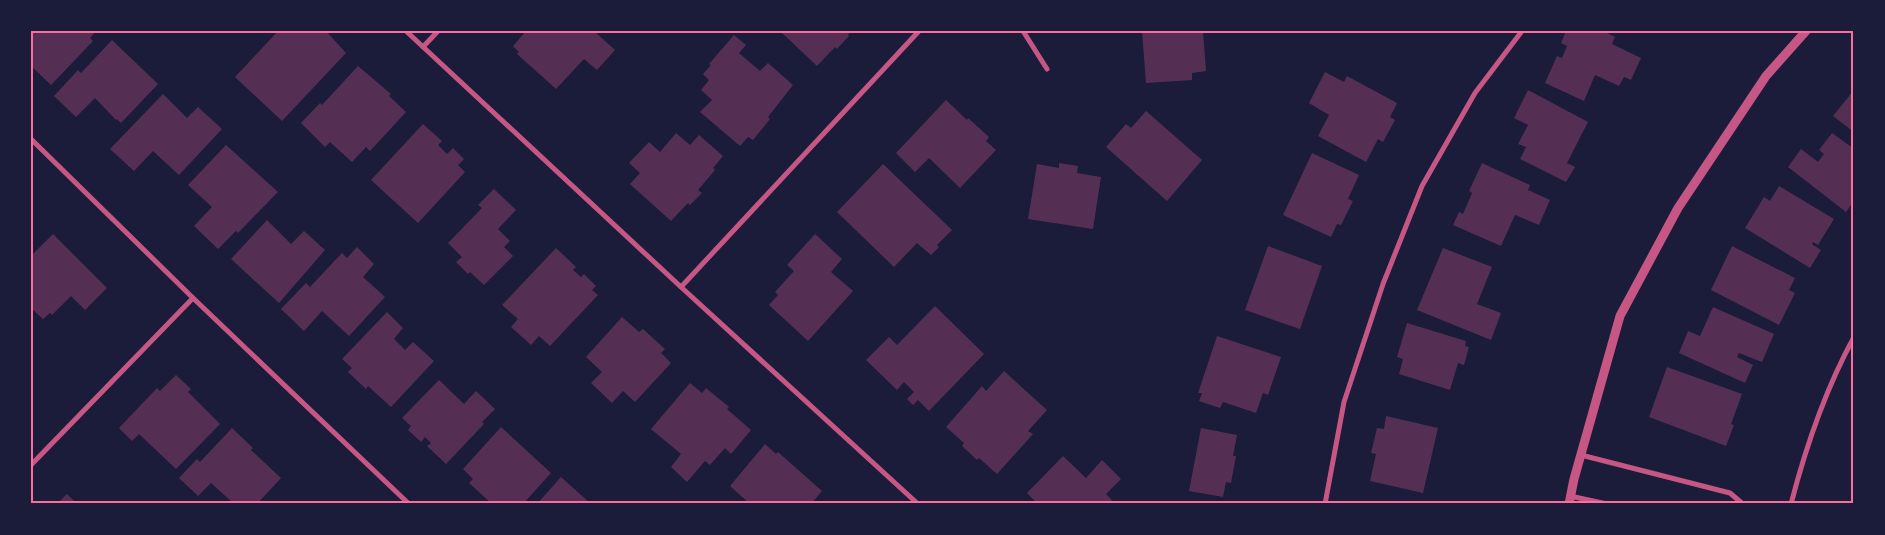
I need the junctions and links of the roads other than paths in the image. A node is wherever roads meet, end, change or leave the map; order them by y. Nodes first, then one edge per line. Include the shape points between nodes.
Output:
1 (406, 31) edge
2 (438, 31) edge
3 (919, 31) edge
4 (1023, 31) edge
5 (1522, 31) edge
6 (1806, 31) edge
7 (423, 47) junction
8 (1047, 69) dead end
9 (31, 139) edge
10 (681, 288) junction
11 (193, 298) junction
12 (1854, 337) edge
13 (1581, 455) junction
14 (31, 465) edge
15 (1570, 500) edge
16 (410, 504) edge
17 (918, 504) edge
18 (1325, 504) edge
19 (1607, 504) edge
20 (1743, 504) edge
21 (1791, 504) edge

1 - 7 street
2 - 7 street
3 - 10 street
4 - 8 street
5 - 18 street via 1474,94 1422,186 1383,284 1344,402
6 - 13 street via 1766,76 1678,208 1624,308
7 - 10 street
9 - 11 street
10 - 17 street
11 - 14 street
11 - 16 street
12 - 21 street via 1837,368 1806,447
13 - 15 street
13 - 20 street via 1730,493
15 - 19 street

